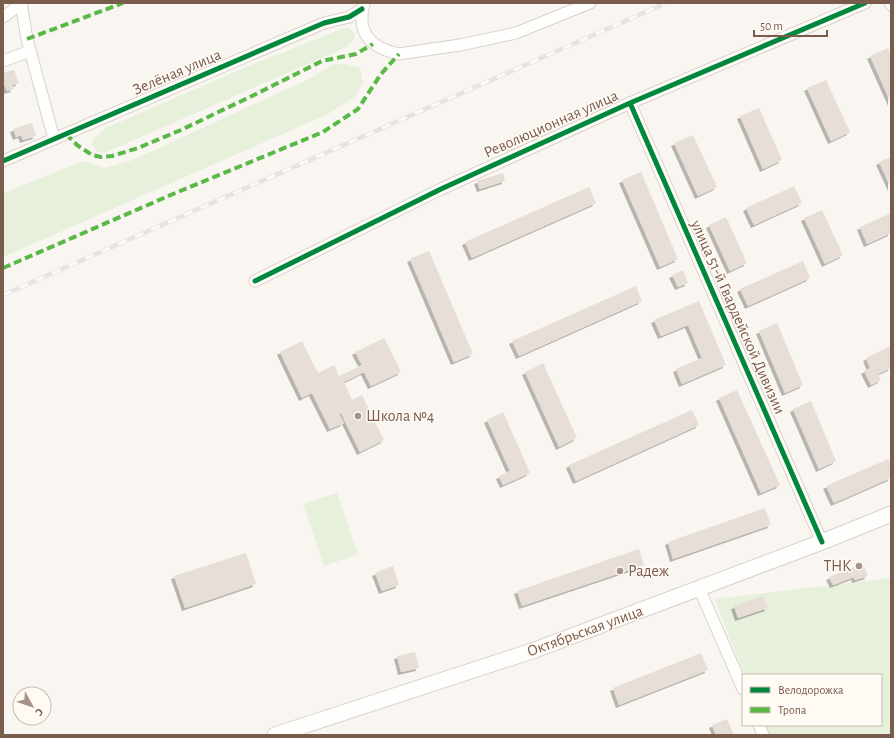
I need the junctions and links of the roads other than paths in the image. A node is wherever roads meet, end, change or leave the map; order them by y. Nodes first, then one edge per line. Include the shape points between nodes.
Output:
1 (590, 3) edge
2 (865, 3) edge
3 (21, 4) edge
4 (363, 6) edge
5 (3, 17) edge
6 (30, 51) junction
7 (3, 61) edge
8 (630, 103) junction
9 (54, 139) junction
10 (3, 161) edge
11 (255, 281) dead end
12 (891, 514) edge
13 (822, 542) junction
14 (700, 588) junction
15 (742, 687) edge
16 (275, 735) edge

1 - 4 street, Зелёная улица via 516,33 399,54 373,44 367,38 362,20
2 - 8 street, Революционная улица
3 - 5 street
3 - 6 street
4 - 9 street, Зелёная улица via 349,17 324,23
6 - 7 street
6 - 9 street
8 - 11 street, Революционная улица via 441,189
8 - 13 street, улица 51-й Гвардейской Дивизии
9 - 10 street, Зелёная улица
12 - 13 main road, Октябрьская улица
13 - 14 main road, Октябрьская улица
14 - 15 street
14 - 16 main road, Октябрьская улица via 535,650

